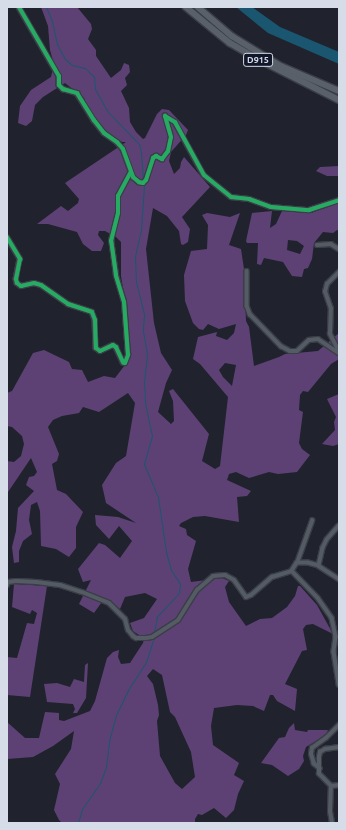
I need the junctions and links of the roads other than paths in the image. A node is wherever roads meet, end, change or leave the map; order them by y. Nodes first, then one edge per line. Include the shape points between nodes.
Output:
1 (19, 7) edge
2 (186, 7) edge
3 (198, 7) edge
4 (339, 91) edge
5 (339, 100) edge
6 (131, 172) junction
7 (339, 200) edge
8 (7, 237) edge
9 (317, 245) dead end
10 (339, 249) edge
11 (247, 272) dead end
12 (339, 272) edge
13 (339, 353) edge
14 (312, 521) dead end
15 (339, 526) edge
16 (297, 563) junction
17 (319, 566) junction
18 (292, 571) junction
19 (339, 579) edge
20 (7, 584) edge
21 (339, 685) edge
22 (339, 725) edge
23 (339, 747) edge
24 (320, 770) junction
25 (339, 785) edge
26 (331, 786) junction
27 (332, 823) edge

1 - 6 street via 59,76 59,85 63,89 77,93 97,125 123,149
2 - 5 highway, D915 via 230,43
3 - 4 highway, D915 via 232,36 263,55
6 - 7 street via 136,180 143,183 153,158 162,158 168,151 171,137 165,116 175,122 204,175 231,197 249,199 271,207 310,210
6 - 8 street via 118,196 118,213 111,241 124,302 128,355 125,363 113,345 101,351 96,348 95,320 92,312 68,304 41,285 34,283 21,286 17,283 20,258
9 - 10 street via 331,244
11 - 13 street via 247,306 250,314 281,346 290,351 297,351 309,340 318,339
12 - 13 street via 327,284 324,292 331,309 330,334
14 - 16 street
15 - 17 street via 327,540
16 - 17 street
16 - 18 street
17 - 19 street
18 - 20 street via 272,577 246,597 234,580 225,575 213,576 197,590 178,620 152,637 146,638 133,636 125,619 109,603 82,592 60,585 36,582 16,581
18 - 21 street via 318,598 332,618 336,637 334,652
22 - 24 street via 312,748 314,764
23 - 24 street via 320,752
24 - 26 street via 321,776
25 - 26 street
26 - 27 street

